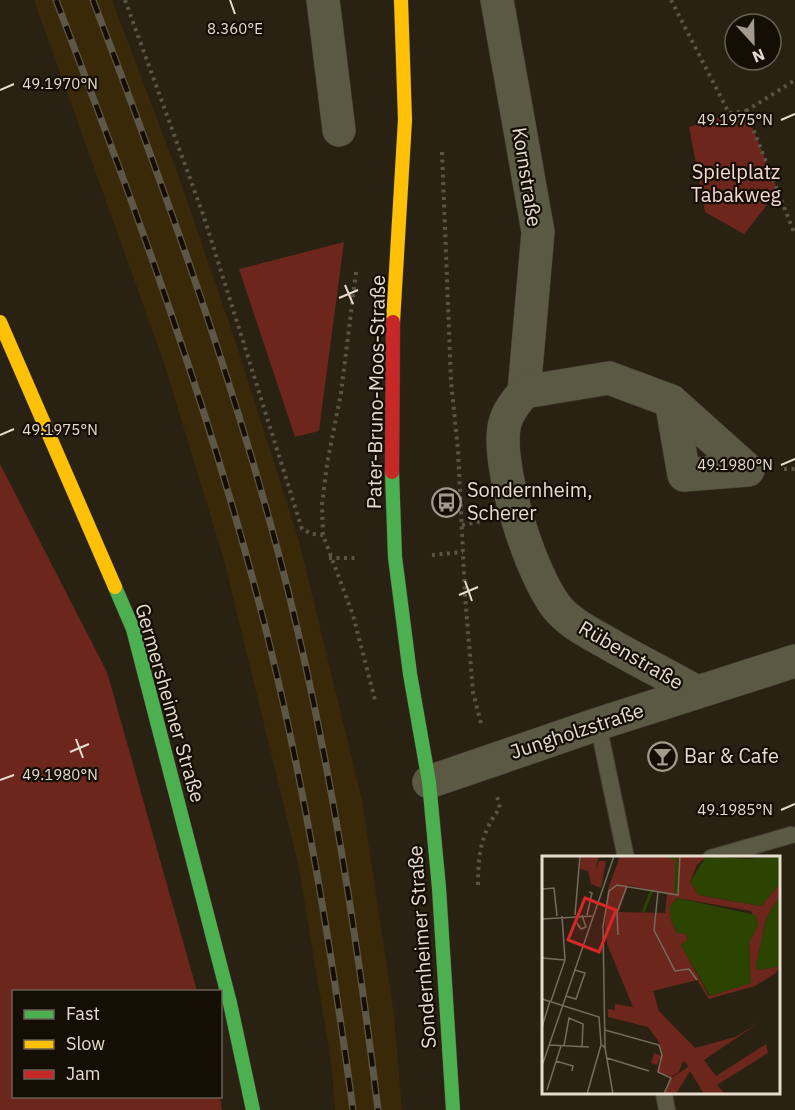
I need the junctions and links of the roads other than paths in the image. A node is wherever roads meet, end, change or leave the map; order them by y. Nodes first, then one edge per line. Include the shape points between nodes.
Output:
1 (323, 0) edge
2 (401, 0) edge
3 (497, 0) edge
4 (339, 130) dead end
5 (0, 322) edge
6 (524, 392) junction
7 (670, 401) dead end
8 (795, 661) edge
9 (697, 692) junction
10 (598, 724) junction
11 (429, 782) junction
12 (791, 835) dead end
13 (626, 856) edge
14 (718, 856) edge
15 (664, 1095) edge
16 (253, 1110) edge
17 (453, 1110) edge
18 (667, 1110) edge

1 - 4 street
2 - 11 main road, Pater-Bruno-Moos-Straße via 405,120 393,316 391,435 395,557
3 - 6 street, Kornstraße via 538,232
5 - 16 main road, Germersheimer Straße via 133,629 230,1003
6 - 7 street via 609,378
6 - 9 street, Rübenstraße via 505,423 504,458 519,521 547,593 563,614 584,630
8 - 9 street, Jungholzstraße
9 - 10 street, Jungholzstraße
10 - 11 street, Jungholzstraße
10 - 13 lane
11 - 17 main road, Sondernheimer Straße
12 - 14 lane
15 - 18 lane

